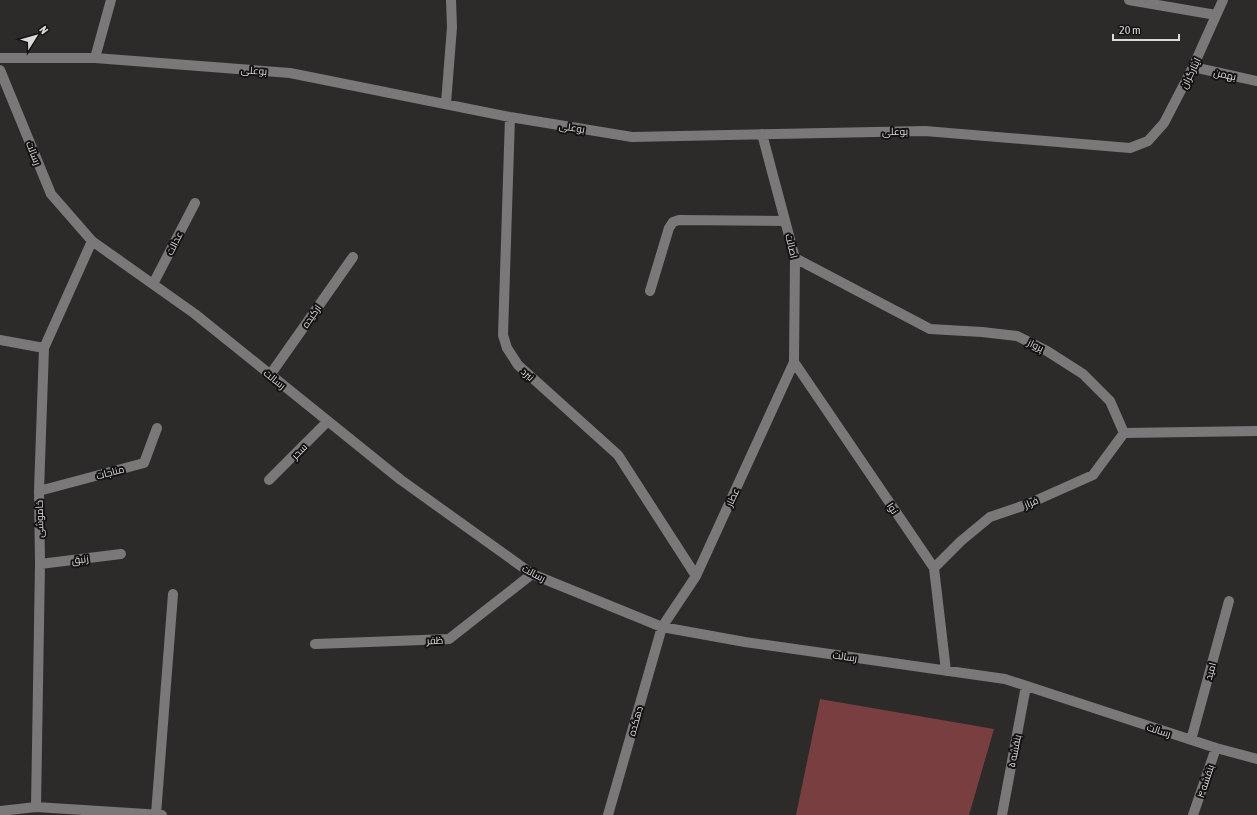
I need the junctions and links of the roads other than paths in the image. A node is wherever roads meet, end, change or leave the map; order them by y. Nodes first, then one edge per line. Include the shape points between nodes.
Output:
1 (111, 0) edge
2 (451, 0) edge
3 (1129, 0) edge
4 (1223, 0) edge
5 (1216, 15) junction
6 (0, 58) edge
7 (95, 58) junction
8 (1193, 67) junction
9 (0, 70) edge
10 (1257, 81) edge
11 (446, 103) junction
12 (510, 117) junction
13 (762, 134) junction
14 (1148, 141) joint
15 (194, 203) dead end
16 (785, 221) junction
17 (92, 241) junction
18 (353, 257) dead end
19 (796, 258) junction
20 (153, 284) junction
21 (650, 291) dead end
22 (0, 340) edge
23 (44, 348) junction
24 (794, 362) junction
25 (270, 375) junction
26 (328, 421) junction
27 (156, 428) dead end
28 (1257, 431) edge
29 (1124, 433) junction
30 (269, 480) dead end
31 (39, 491) junction
32 (121, 554) dead end
33 (40, 564) junction
34 (934, 568) junction
35 (532, 574) junction
36 (696, 576) junction
37 (173, 594) dead end
38 (1229, 601) dead end
39 (662, 627) junction
40 (315, 644) dead end
41 (946, 671) junction
42 (1026, 686) junction
43 (1191, 740) junction
44 (1216, 748) junction
45 (1257, 759) edge
46 (36, 807) junction
47 (0, 810) edge
48 (159, 815) edge
49 (608, 815) edge
50 (1002, 815) edge
51 (1194, 815) edge

1 - 7 street
2 - 11 street via 452,27
3 - 5 street
4 - 5 street, ایثارگران
5 - 8 street, ایثارگران
6 - 7 street, بوعلی
7 - 11 street, بوعلی via 290,72
8 - 10 street, بهمن
8 - 14 street, ایثارگران via 1164,123
9 - 17 street, رسالت via 51,194
11 - 12 street, بوعلی
12 - 13 street, بوعلی via 632,137
12 - 36 street, نبرد via 503,335 507,348 518,365 618,455
13 - 14 street, بوعلی via 924,131 1130,148
13 - 16 street, اصالت
15 - 20 street, عدالت
16 - 19 street, اصالت
16 - 21 street via 673,222
17 - 20 street, رسالت
17 - 23 street, خاموشی
18 - 25 street, ارکیده
19 - 24 street, اصالت
19 - 29 street, پرواز via 930,329 1017,336 1047,351 1083,374 1110,401
20 - 25 street, رسالت via 195,314
22 - 23 street
23 - 31 street, خاموشی
24 - 34 street, نوا
24 - 36 street, عطار
25 - 26 street, رسالت
26 - 30 street, سحر
26 - 35 street, رسالت via 401,480
27 - 31 street, مناجات via 144,463
28 - 29 street
29 - 34 street, فراز via 1093,475 1028,504 990,517
31 - 33 street, خاموشی
32 - 33 street, زنبق
33 - 46 street, خاموشی
34 - 41 street, نوا
35 - 39 street, رسالت
35 - 40 street, ظفر via 449,639
36 - 39 street, عطار
37 - 48 street
38 - 43 street, امید
39 - 41 street, رسالت via 745,642
39 - 49 street, دهکده
41 - 42 street, رسالت via 1005,679
42 - 43 street, رسالت
42 - 50 street, بنفشه ۵
43 - 44 street, رسالت
44 - 45 street, رسالت
44 - 51 street, بنفشه ۴
46 - 47 street
46 - 48 street

